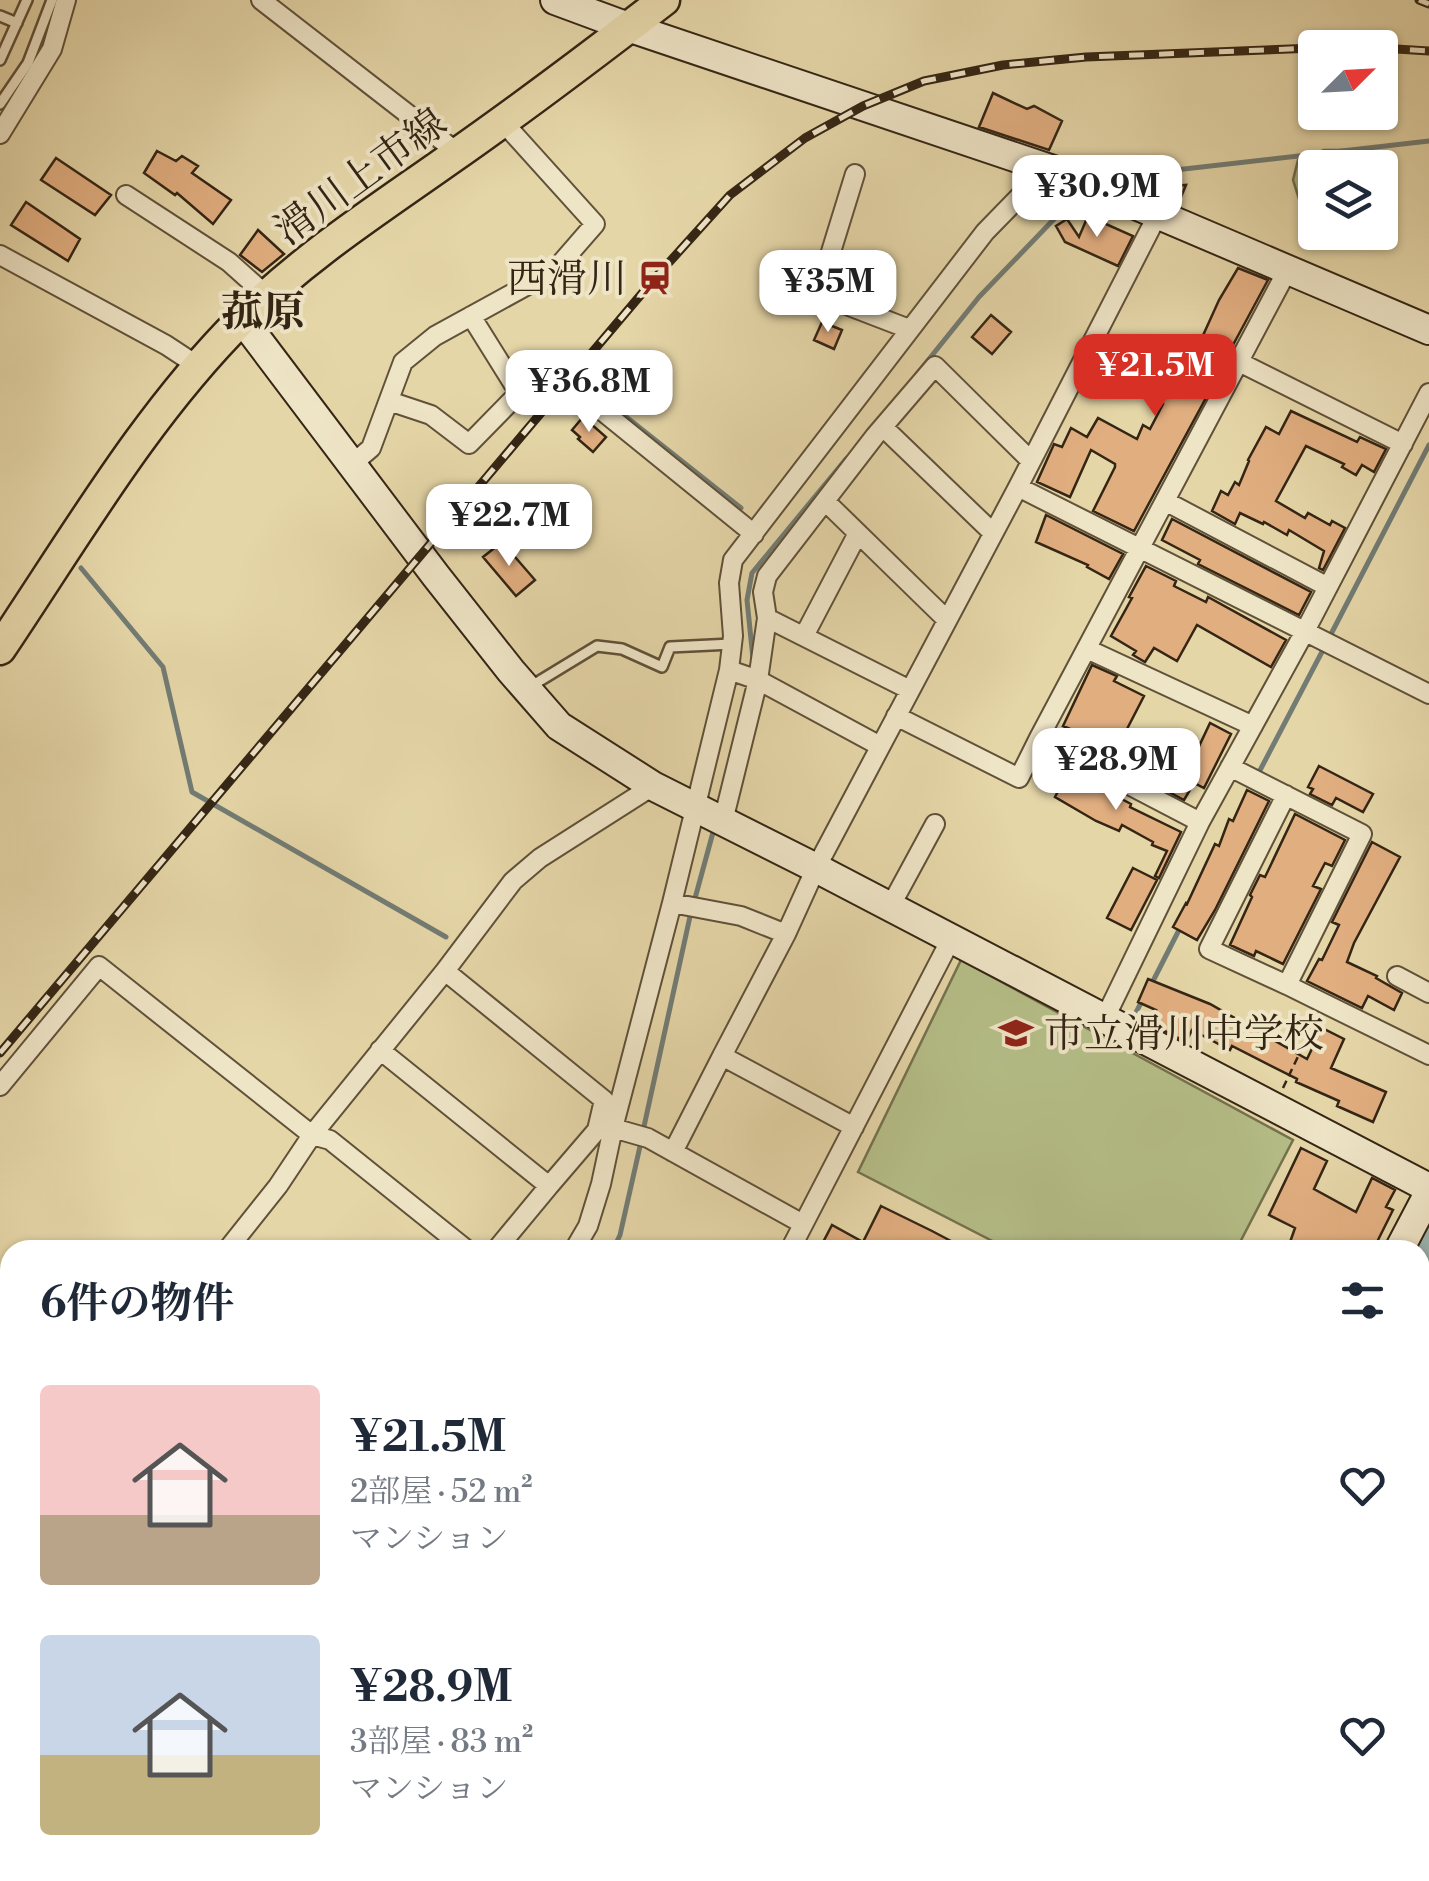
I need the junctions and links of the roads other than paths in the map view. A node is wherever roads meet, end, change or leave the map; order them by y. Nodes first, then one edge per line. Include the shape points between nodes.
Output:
1 (27, 0) edge
2 (52, 0) edge
3 (66, 0) edge
4 (262, 0) edge
5 (556, 0) edge
6 (664, 0) edge
7 (0, 16) edge
8 (17, 22) junction
9 (628, 27) junction
10 (2, 52) edge
11 (0, 104) edge
12 (502, 122) junction
13 (0, 134) edge
14 (458, 153) junction
15 (1061, 172) junction
16 (855, 174) dead end
17 (126, 195) dead end
18 (1158, 214) junction
19 (0, 255) edge
20 (1288, 268) junction
21 (267, 296) junction
22 (471, 316) junction
23 (242, 319) junction
24 (909, 329) junction
25 (1429, 330) edge
26 (1239, 362) junction
27 (198, 366) junction
28 (1429, 393) edge
29 (590, 400) dead end
30 (389, 401) junction
31 (883, 427) junction
32 (1403, 444) junction
33 (1031, 460) junction
34 (352, 465) junction
35 (1018, 486) junction
36 (825, 501) junction
37 (1165, 501) junction
38 (858, 533) junction
39 (993, 533) junction
40 (754, 534) junction
41 (1140, 548) junction
42 (1328, 587) junction
43 (767, 618) junction
44 (947, 620) junction
45 (1304, 633) junction
46 (804, 636) junction
47 (732, 644) junction
48 (1087, 648) junction
49 (0, 649) edge
50 (728, 670) junction
51 (758, 680) junction
52 (526, 689) junction
53 (910, 690) junction
54 (1429, 694) edge
55 (896, 716) junction
56 (1253, 726) junction
57 (1039, 738) junction
58 (880, 746) junction
59 (1230, 766) junction
60 (653, 786) junction
61 (1286, 796) junction
62 (705, 812) junction
63 (1200, 822) junction
64 (935, 824) dead end
65 (816, 868) junction
66 (672, 902) junction
67 (890, 907) junction
68 (786, 934) junction
69 (951, 939) junction
70 (445, 971) junction
71 (1397, 976) dead end
72 (1286, 985) junction
73 (1429, 993) edge
74 (1104, 1020) junction
75 (380, 1050) junction
76 (1429, 1055) edge
77 (722, 1056) junction
78 (0, 1086) edge
79 (854, 1127) junction
80 (613, 1128) junction
81 (312, 1136) junction
82 (673, 1152) junction
83 (549, 1186) junction
84 (1429, 1190) edge
85 (803, 1224) junction
86 (235, 1240) edge
87 (455, 1240) edge
88 (504, 1240) edge
89 (580, 1240) edge
90 (795, 1240) edge
91 (1403, 1240) edge

1 - 8 lane
2 - 11 lane via 28,63
3 - 13 street via 52,50
4 - 14 street
5 - 9 street
6 - 9 main road, 滑川上市線
7 - 8 lane
8 - 10 lane
9 - 12 main road, 滑川上市線
9 - 15 street
12 - 14 main road, 滑川上市線
12 - 22 street via 596,224 555,270
14 - 21 main road, 滑川上市線
15 - 18 street
15 - 24 street via 1022,194 984,232
16 - 24 street via 818,294
17 - 21 street via 229,262
18 - 20 street
18 - 33 street
19 - 27 street
20 - 25 street
20 - 26 street
21 - 23 main road, 滑川上市線
22 - 30 street via 404,362
22 - 30 street via 519,393 469,444 432,415
23 - 27 main road, 滑川上市線
23 - 34 street
24 - 40 street
26 - 32 street
26 - 37 street
27 - 49 main road, 滑川上市線 via 165,404
28 - 32 street
29 - 40 street
30 - 34 street via 371,448
31 - 33 street via 935,366
31 - 36 street
31 - 39 street
32 - 42 street
33 - 35 street
34 - 52 street
35 - 39 street
35 - 41 street
36 - 38 street
36 - 43 street via 767,576
37 - 41 street
37 - 42 street
38 - 44 street
38 - 46 street
39 - 44 street
40 - 47 street via 732,560
41 - 45 street
41 - 48 street
42 - 45 street
43 - 46 street
43 - 51 street
44 - 53 street
45 - 54 street
45 - 56 street
46 - 53 street
47 - 50 street
47 - 52 lane via 670,647 662,667 597,646
48 - 56 street
48 - 57 street
50 - 51 street
50 - 62 street
51 - 58 street
51 - 62 street
52 - 60 street via 559,726
53 - 55 street
55 - 57 street via 1020,778
55 - 58 street
56 - 59 street
57 - 63 street
58 - 65 street
59 - 61 street
59 - 63 street
60 - 62 street
60 - 70 street via 513,881
61 - 72 street via 1362,834
61 - 72 street via 1208,948
62 - 65 street
62 - 66 street
63 - 74 street
64 - 67 street
65 - 67 street
65 - 68 street
66 - 68 street via 741,916
66 - 80 street
67 - 69 street
68 - 77 street
69 - 74 street
69 - 79 street
70 - 75 street
70 - 83 street via 604,1100 597,1130
71 - 73 street
72 - 76 street
74 - 84 street
75 - 81 street
75 - 83 street
77 - 79 street
77 - 82 street
78 - 81 street via 99,966
79 - 85 street
80 - 82 street
80 - 89 street via 602,1184
81 - 86 street
81 - 87 street via 330,1140
82 - 85 street
83 - 88 street
84 - 91 street
85 - 90 street

